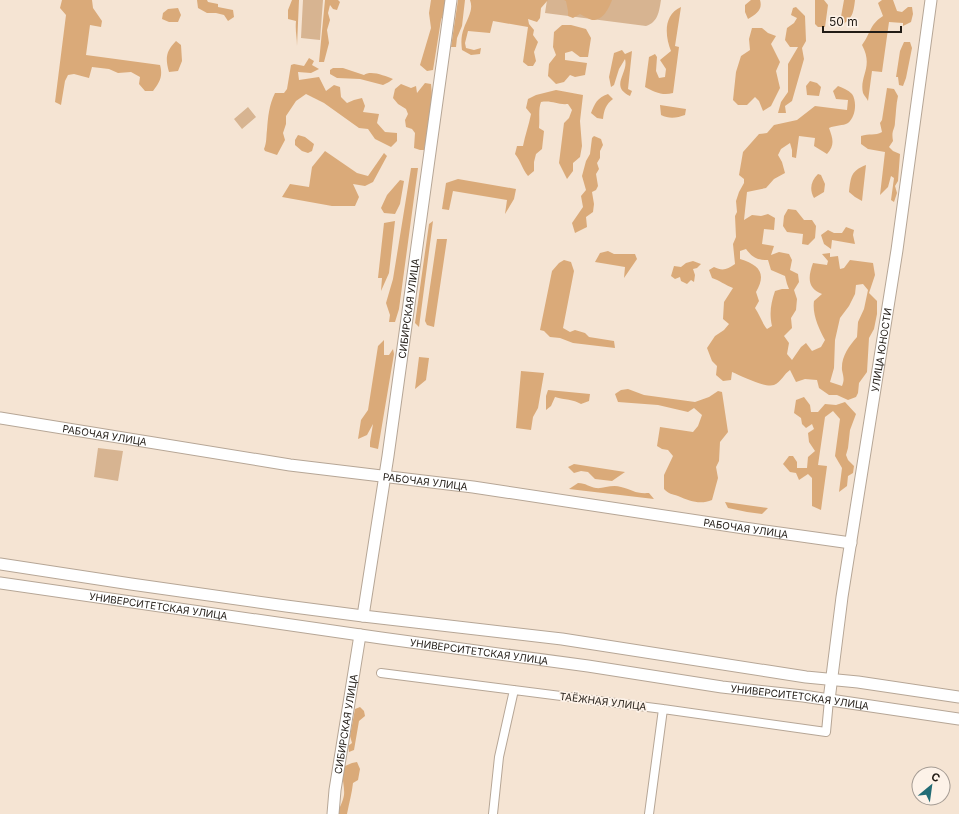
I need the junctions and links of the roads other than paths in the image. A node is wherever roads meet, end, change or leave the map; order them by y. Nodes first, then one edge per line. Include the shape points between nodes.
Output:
1 (452, 0) edge
2 (931, 0) edge
3 (0, 418) edge
4 (384, 476) junction
5 (851, 543) junction
6 (0, 564) edge
7 (0, 583) edge
8 (364, 616) junction
9 (360, 635) junction
10 (381, 673) dead end
11 (832, 679) junction
12 (514, 690) junction
13 (959, 697) edge
14 (828, 700) junction
15 (663, 709) junction
16 (959, 719) edge
17 (333, 814) edge
18 (493, 814) edge
19 (649, 814) edge

1 - 4 street, СИБИРСКАЯ УЛИЦА
2 - 5 street, УЛИЦА ЮНОСТИ via 897,250
3 - 4 street, РАБОЧАЯ УЛИЦА via 290,464
4 - 5 street, РАБОЧАЯ УЛИЦА
4 - 8 street, СИБИРСКАЯ УЛИЦА
5 - 11 street, УЛИЦА ЮНОСТИ
6 - 8 street, УНИВЕРСИТЕТСКАЯ УЛИЦА
7 - 9 street, УНИВЕРСИТЕТСКАЯ УЛИЦА
8 - 11 street, УНИВЕРСИТЕТСКАЯ УЛИЦА via 562,639
9 - 14 street, УНИВЕРСИТЕТСКАЯ УЛИЦА
9 - 17 street, СИБИРСКАЯ УЛИЦА
10 - 12 street, ТАЁЖНАЯ УЛИЦА
11 - 13 street, УНИВЕРСИТЕТСКАЯ УЛИЦА
11 - 14 street, УЛИЦА ЮНОСТИ
12 - 15 street, ТАЁЖНАЯ УЛИЦА
12 - 18 street via 499,757
14 - 15 street, ТАЁЖНАЯ УЛИЦА via 826,732
14 - 16 street, УНИВЕРСИТЕТСКАЯ УЛИЦА
15 - 19 street

